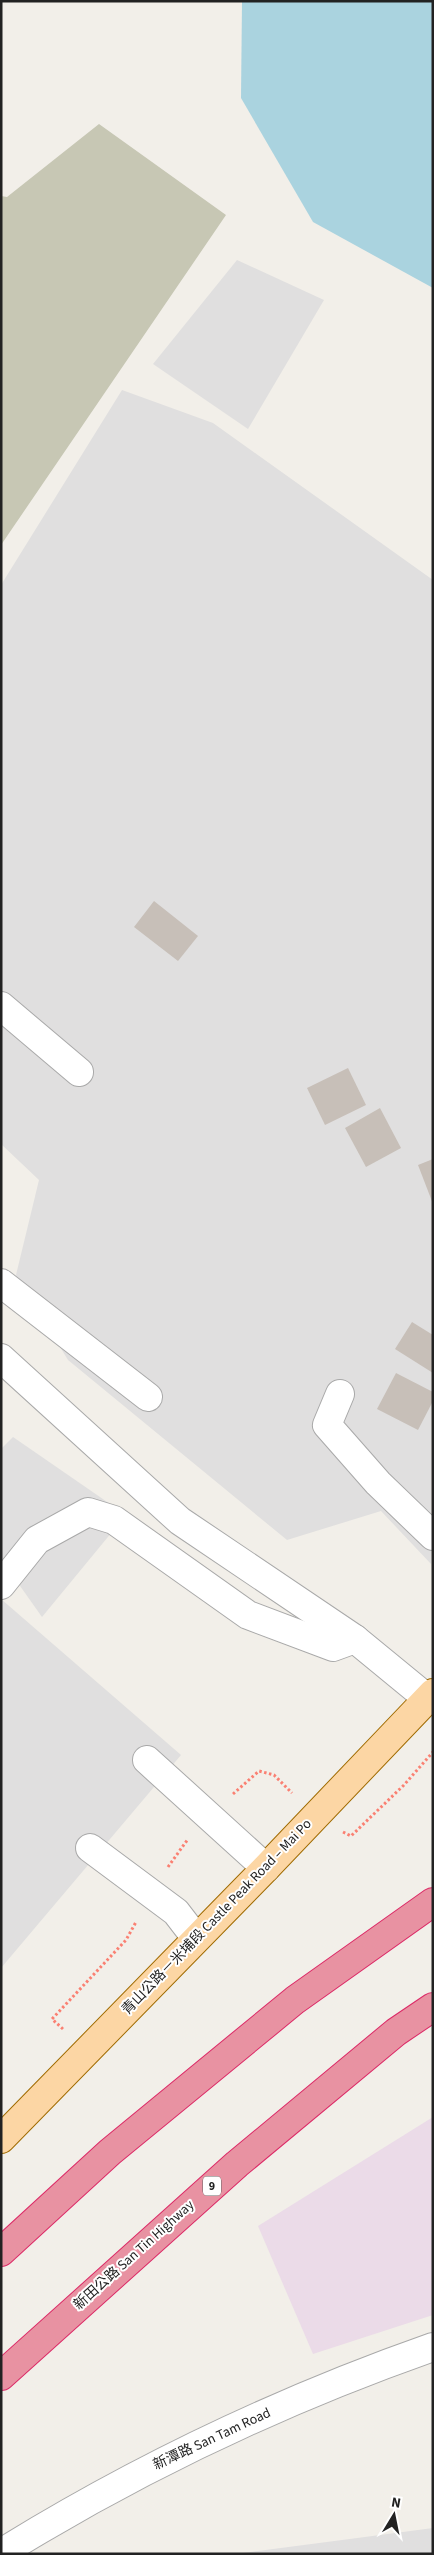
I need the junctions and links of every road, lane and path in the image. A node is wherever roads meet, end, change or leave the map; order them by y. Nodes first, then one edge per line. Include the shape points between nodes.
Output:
1 (1, 1006) edge
2 (79, 1072) dead end
3 (1, 1283) edge
4 (1, 1358) edge
5 (340, 1394) dead end
6 (148, 1398) dead end
7 (433, 1536) edge
8 (1, 1585) edge
9 (355, 1639) junction
10 (430, 1696) edge
11 (433, 1752) edge
12 (147, 1760) dead end
13 (334, 1828) dead end
14 (90, 1848) dead end
15 (266, 1868) junction
16 (433, 1902) edge
17 (196, 1938) junction
18 (433, 2007) edge
19 (52, 2019) dead end
20 (64, 2029) dead end
21 (1, 2139) edge
22 (1, 2252) edge
23 (433, 2347) edge
24 (1, 2376) edge
25 (1, 2553) edge

1 - 2 street
3 - 6 street
4 - 9 street via 180,1521
5 - 7 street via 327,1425 378,1483
8 - 9 street via 37,1540 88,1512 114,1520 248,1615 333,1646
9 - 10 street
10 - 15 main road, 青山公路－米埔段 Castle Peak Road – Mai Po
11 - 13 path via 351,1836
12 - 15 street
14 - 17 street via 176,1912
15 - 17 main road, 青山公路－米埔段 Castle Peak Road – Mai Po
16 - 22 highway via 295,2000 110,2152
17 - 21 main road, 青山公路－米埔段 Castle Peak Road – Mai Po
18 - 24 highway, 新田公路 San Tin Highway / 9 via 396,2032 237,2164
19 - 20 path
23 - 25 street, 新潭路 San Tam Road via 285,2405 198,2444 98,2496

